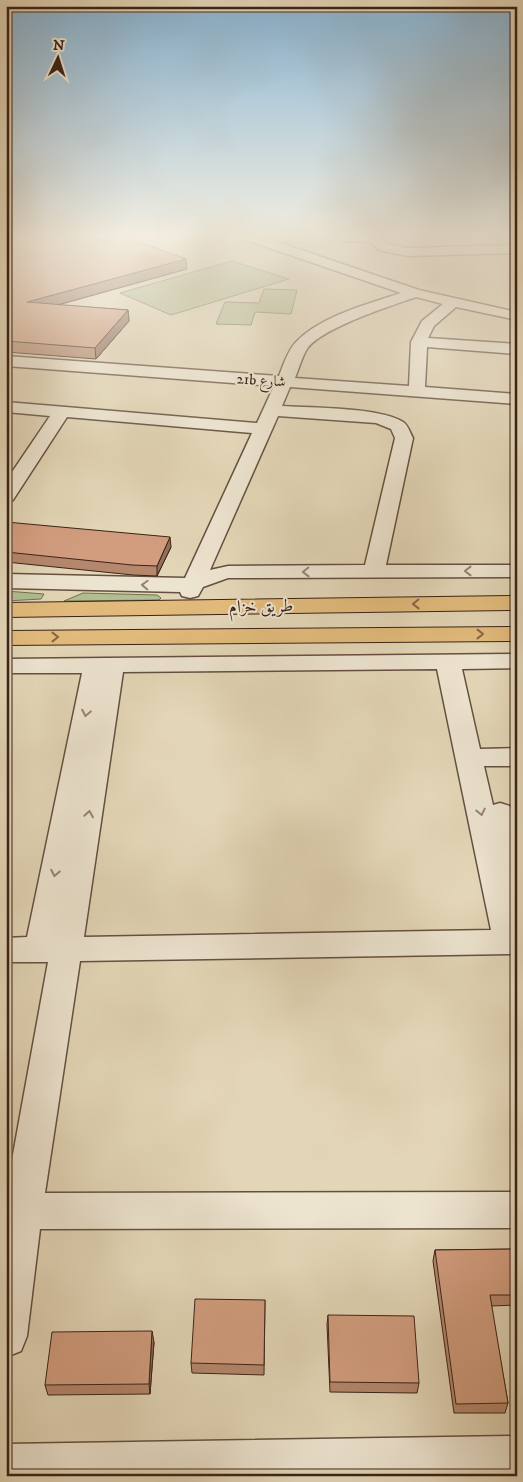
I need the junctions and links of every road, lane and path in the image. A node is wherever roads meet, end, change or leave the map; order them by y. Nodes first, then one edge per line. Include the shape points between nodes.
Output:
1 (376, 306) edge
2 (448, 306) edge
3 (468, 306) edge
4 (517, 316) edge
5 (419, 342) junction
6 (517, 349) edge
7 (6, 361) edge
8 (284, 382) junction
9 (417, 391) junction
10 (517, 399) edge
11 (6, 407) edge
12 (272, 410) junction
13 (62, 412) junction
14 (263, 428) junction
15 (6, 496) edge
16 (374, 571) junction
17 (517, 571) edge
18 (6, 581) edge
19 (90, 583) junction
20 (193, 583) junction
21 (517, 603) edge
22 (372, 605) junction
23 (186, 607) junction
24 (6, 610) edge
25 (38, 610) junction
26 (517, 634) edge
27 (212, 636) junction
28 (6, 638) edge
29 (517, 661) edge
30 (457, 662) junction
31 (104, 665) junction
32 (6, 666) edge
33 (517, 757) edge
34 (478, 758) junction
35 (517, 888) edge
36 (513, 942) edge
37 (54, 949) junction
38 (6, 950) edge
39 (517, 1210) edge
40 (15, 1211) edge
41 (6, 1336) edge
42 (517, 1459) edge
43 (6, 1467) edge

1 - 8 street via 321,329 301,345
2 - 5 street via 427,324
3 - 4 street
5 - 6 street
5 - 9 street
7 - 8 street, 21b شارع
8 - 9 street, 21b شارع
8 - 12 street
9 - 10 street, 21b شارع
11 - 13 street
12 - 14 street
12 - 16 street via 379,418 398,426 403,433
13 - 14 street
13 - 15 street
14 - 20 street
17 -> 16 street
16 -> 20 street via 228,572
18 - 19 street
20 -> 19 street via 176,586
19 - 25 street
20 - 23 street
21 -> 22 main road, طريق خزام
22 - 23 main road, طريق خزام
22 - 27 main road via 372,615 358,623 241,627
23 - 25 main road, طريق خزام
24 - 25 main road, طريق خزام
27 -> 26 main road, طريق خزام
28 -> 27 main road, طريق خزام
29 - 30 street
30 - 31 street
30 - 34 street
31 - 32 street
31 - 37 street
33 - 34 street
34 - 35 street
34 -> 36 street
36 - 37 street
37 - 38 street
37 - 40 street
39 - 40 street
40 - 41 street
42 - 43 street

